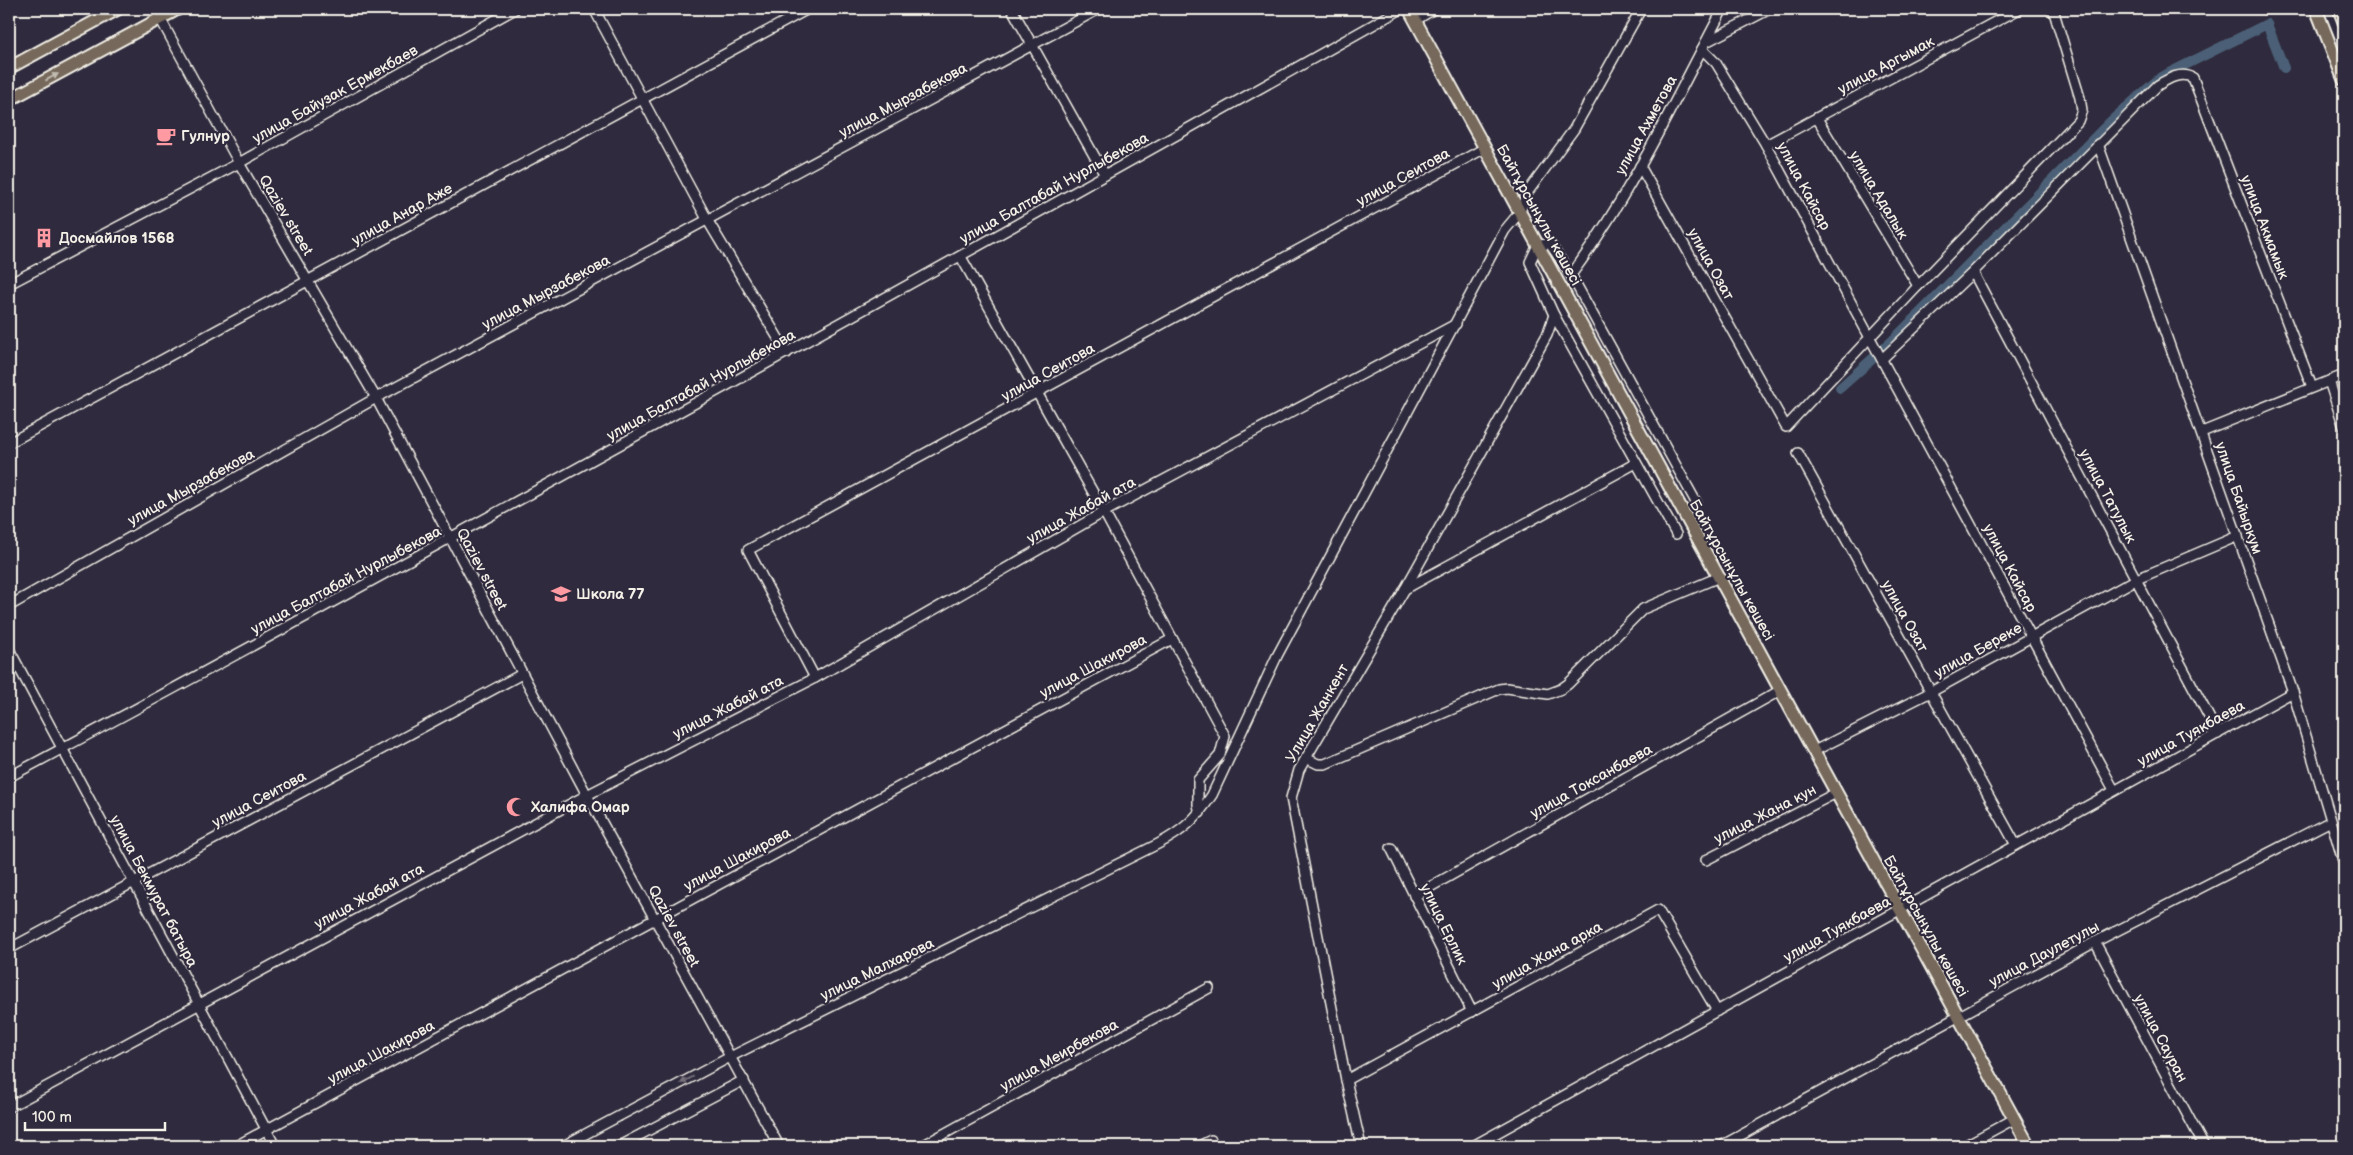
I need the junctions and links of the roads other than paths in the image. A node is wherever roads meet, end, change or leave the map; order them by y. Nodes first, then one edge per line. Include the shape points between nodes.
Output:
1 (118, 9) edge
2 (178, 9) edge
3 (514, 9) edge
4 (594, 9) edge
5 (808, 9) edge
6 (1012, 9) edge
7 (1099, 9) edge
8 (1401, 9) edge
9 (1410, 9) edge
10 (1434, 9) edge
11 (1641, 9) edge
12 (1723, 9) edge
13 (1770, 9) edge
14 (2019, 9) edge
15 (2053, 9) edge
16 (2316, 9) edge
17 (2339, 9) edge
18 (157, 14) edge
19 (1416, 20) junction
20 (2344, 22) edge
21 (1033, 46) junction
22 (1704, 46) junction
23 (9, 68) edge
24 (2344, 80) edge
25 (641, 99) junction
26 (9, 100) edge
27 (1816, 118) junction
28 (2098, 144) junction
29 (1766, 145) junction
30 (1485, 148) junction
31 (239, 163) junction
32 (1640, 166) junction
33 (1105, 175) junction
34 (1520, 212) junction
35 (708, 221) junction
36 (1538, 245) junction
37 (961, 257) junction
38 (1973, 272) junction
39 (1571, 275) junction
40 (308, 280) junction
41 (9, 284) edge
42 (1918, 286) junction
43 (1554, 315) junction
44 (1456, 324) junction
45 (1871, 340) junction
46 (787, 353) junction
47 (1882, 359) junction
48 (2344, 375) edge
49 (2328, 381) junction
50 (2312, 387) junction
51 (1037, 394) junction
52 (376, 398) junction
53 (2344, 427) edge
54 (2202, 432) junction
55 (9, 443) edge
56 (1798, 452) dead end
57 (1636, 463) junction
58 (1696, 502) dead end
59 (1104, 512) junction
60 (1676, 534) dead end
61 (2238, 536) junction
62 (450, 539) junction
63 (1719, 577) junction
64 (2136, 579) junction
65 (1405, 590) junction
66 (9, 606) edge
67 (2031, 637) junction
68 (1172, 639) junction
69 (9, 649) edge
70 (522, 674) junction
71 (815, 678) junction
72 (1781, 690) junction
73 (1932, 692) junction
74 (2293, 692) junction
75 (2218, 734) junction
76 (61, 749) junction
77 (1814, 751) junction
78 (1306, 758) junction
79 (9, 777) edge
80 (2114, 790) junction
81 (1836, 793) junction
82 (587, 795) junction
83 (1200, 813) junction
84 (2331, 821) junction
85 (2016, 846) junction
86 (1391, 848) dead end
87 (1706, 860) dead end
88 (2344, 864) edge
89 (134, 882) junction
90 (1414, 896) junction
91 (1900, 910) junction
92 (655, 920) junction
93 (2095, 942) junction
94 (9, 949) edge
95 (1210, 988) dead end
96 (198, 1003) junction
97 (1716, 1011) junction
98 (1472, 1012) junction
99 (1958, 1016) junction
100 (730, 1057) junction
101 (744, 1080) junction
102 (1346, 1080) junction
103 (9, 1107) edge
104 (2014, 1119) junction
105 (266, 1130) junction
106 (236, 1146) edge
107 (275, 1146) edge
108 (563, 1146) edge
109 (619, 1146) edge
110 (779, 1146) edge
111 (922, 1146) edge
112 (1198, 1146) edge
113 (1214, 1146) edge
114 (1361, 1146) edge
115 (1473, 1146) edge
116 (1721, 1146) edge
117 (1964, 1146) edge
118 (2029, 1146) edge
119 (2204, 1146) edge

1 - 23 main road
2 - 18 main road
3 - 31 street, улица Байузак Ермекбаев
4 - 25 street
5 - 25 street, улица Анар Аже
6 - 21 street
7 - 21 street, улица Мырзабекова
8 - 33 street, улица Балтабай Нурлыбекова
9 - 19 main road, Байтұрсынұлы көшесі
10 - 19 street
11 - 34 street, улица Малхарова via 1574,129 1527,192
12 - 22 street, улица Ахметова
13 - 22 street
14 - 27 street, улица Аргымак
15 - 42 street via 2080,98 2082,110 2078,122
16 - 24 main road
17 - 20 main road
26 -> 18 main road
18 - 31 street, Qaziev street
19 - 30 main road, Байтұрсынұлы көшесі
21 - 33 street
21 - 35 street, улица Мырзабекова
22 - 29 street, улица Кайсар
22 - 32 street, улица Ахметова
25 - 35 street
25 - 40 street, улица Анар Аже
27 - 29 street, улица Аргымак
27 - 42 street, улица Адалык
28 - 38 street
28 - 50 street, улица Акмамык via 2158,85 2182,75 2193,78
28 - 54 street, улица Байыркум
29 - 45 street, улица Кайсар
30 - 34 main road, Байтұрсынұлы көшесі
30 - 51 street, улица Сеитова
31 - 40 street, Qaziev street
31 - 41 street, улица Байузак Ермекбаев
32 - 39 street, улица Ахметова
32 - 45 street, улица Озат via 1786,428
33 - 37 street, улица Балтабай Нурлыбекова
34 - 36 main road, Байтұрсынұлы көшесі
34 - 44 street, улица Малхарова via 1505,230
35 - 46 street
35 - 52 street, улица Мырзабекова
36 - 39 street via 1550,244
36 - 43 street via 1530,262
36 - 63 main road, Байтұрсынұлы көшесі
37 - 46 street, улица Балтабай Нурлыбекова
37 - 51 street
38 - 47 street
38 - 64 street, улица Татулык
39 - 58 street
40 - 52 street, Qaziev street
40 - 55 street, улица Анар Аже
42 - 45 street
43 - 57 street
43 - 65 street, Улица Жанкент via 1547,335
44 - 59 street, улица Жабай ата
44 - 83 street, улица Малхарова via 1276,656 1212,795
45 - 47 street, улица Кайсар
46 - 62 street, улица Балтабай Нурлыбекова
47 - 67 street, улица Кайсар
48 - 49 street
49 - 50 street
49 - 53 street
50 - 54 street
51 - 59 street
51 - 71 street, улица Сеитова via 748,550
52 - 62 street, Qaziev street
52 - 66 street, улица Мырзабекова
54 - 61 street, улица Байыркум
56 - 73 street, улица Озат
57 - 60 street
57 - 65 street
59 - 68 street
59 - 71 street, улица Жабай ата
61 - 64 street, улица Береке
61 - 74 street, улица Байыркум
62 - 70 street, Qaziev street
62 - 76 street, улица Балтабай Нурлыбекова
63 - 72 main road, Байтұрсынұлы көшесі
63 - 78 street via 1642,609 1568,684 1554,693 1499,689 1325,764
64 - 67 street, улица Береке
64 - 75 street, улица Татулык
65 - 78 street, Улица Жанкент
67 - 73 street, улица Береке
67 - 80 street, улица Кайсар
68 - 83 street via 1225,736 1220,755 1198,780
68 - 92 street, улица Шакирова
69 - 76 street, улица Бекмурат батыра
70 - 82 street, Qaziev street
70 - 89 street, улица Сеитова
71 - 82 street, улица Жабай ата
72 - 77 main road, Байтұрсынұлы көшесі
72 - 90 street, улица Токсанбаева
73 - 77 street, улица Береке
73 - 85 street, улица Озат
74 - 75 street, улица Туякбаева
74 - 84 street, улица Байыркум
75 - 80 street, улица Туякбаева
76 - 79 street, улица Балтабай Нурлыбекова
76 - 89 street, улица Бекмурат батыра
77 - 81 main road, Байтұрсынұлы көшесі
78 - 102 street, Улица Жанкент via 1293,785 1291,798
80 - 85 street, улица Туякбаева
81 - 87 street, улица Жана кун
81 - 91 main road, Байтұрсынұлы көшесі
82 - 92 street, Qaziev street
82 - 96 street, улица Жабай ата
83 - 100 street, улица Малхарова via 1181,832 1158,844
84 - 88 street, улица Байыркум
84 - 93 street, улица Даулетулы
85 - 91 street, улица Туякбаева
86 - 90 street, улица Ерлик
89 - 94 street, улица Сеитова
89 - 96 street, улица Бекмурат батыра
90 - 98 street, улица Ерлик
91 - 97 street, улица Туякбаева
91 - 99 main road, Байтұрсынұлы көшесі
92 - 100 street, Qaziev street
92 - 105 street, улица Шакирова
93 - 99 street, улица Даулетулы
93 - 119 street, улица Сауран
95 - 111 street, улица Меирбекова
96 - 103 street, улица Жабай ата
96 - 105 street, улица Бекмурат батыра
97 - 98 street, улица Жана арка via 1658,910
97 - 115 street, улица Туякбаева
98 - 102 street, улица Жана арка
99 - 104 main road, Байтұрсынұлы көшесі
99 - 116 street, улица Даулетулы
100 - 101 street, Qaziev street
100 -> 108 street, улица Малхарова
101 - 109 street
101 - 110 street, Qaziev street
102 - 114 street, Улица Жанкент
104 - 117 street
104 - 118 main road, Байтұрсынұлы көшесі
105 - 106 street, улица Шакирова
105 - 107 street, улица Бекмурат батыра
112 - 113 street via 1211,1140

